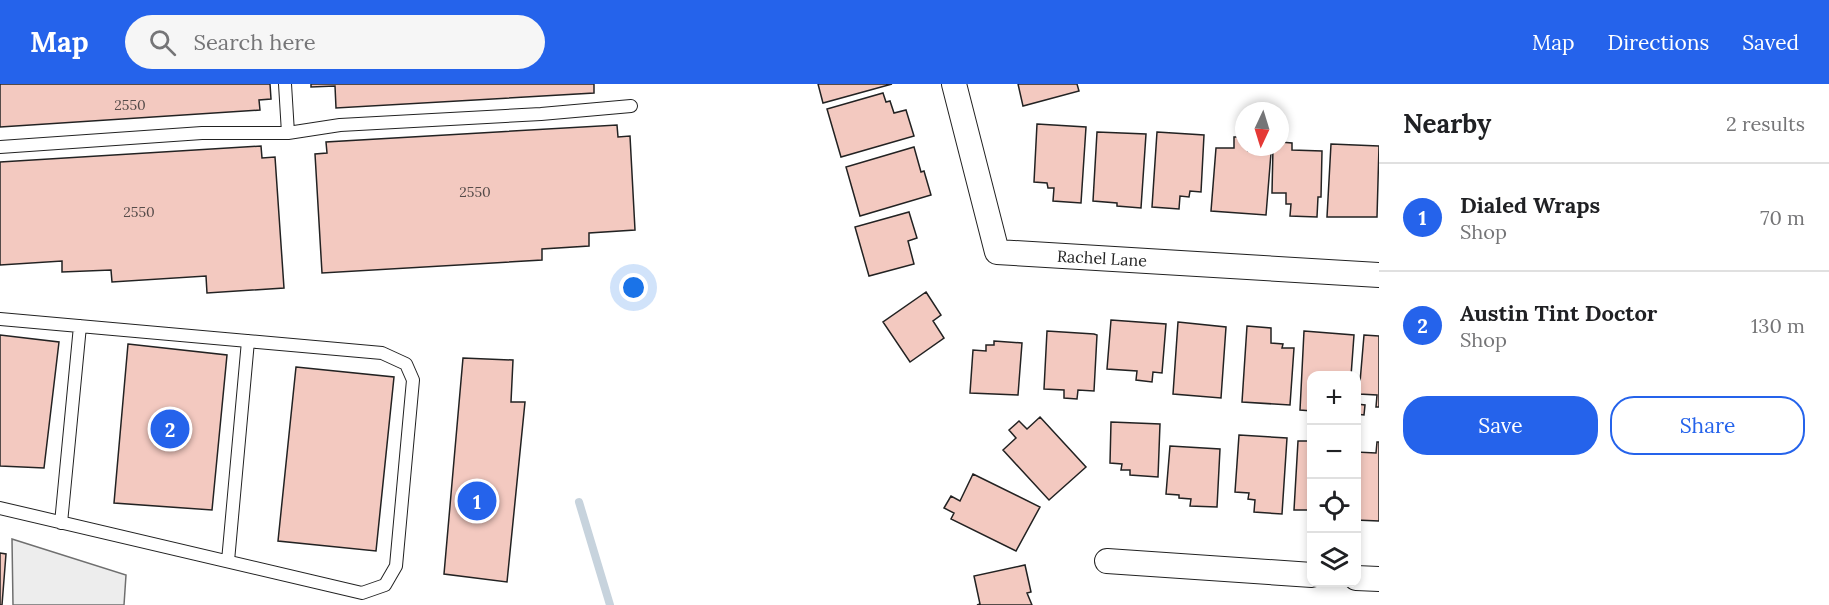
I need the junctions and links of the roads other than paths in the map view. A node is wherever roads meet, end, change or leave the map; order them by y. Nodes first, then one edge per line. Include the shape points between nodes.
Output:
1 (285, 84) edge
2 (954, 84) edge
3 (631, 106) dead end
4 (288, 133) junction
5 (0, 147) edge
6 (1379, 275) edge
7 (0, 319) edge
8 (80, 326) junction
9 (248, 341) junction
10 (0, 508) edge
11 (61, 523) junction
12 (228, 561) junction
13 (1107, 561) dead end
14 (1307, 574) edge
15 (1361, 578) edge
16 (1379, 579) edge

1 - 4 lane
2 - 6 street, Rachel Lane via 997,252
3 - 4 lane via 340,125
4 - 5 lane via 202,133
7 - 8 lane
8 - 9 lane
8 - 11 lane
9 - 12 lane
9 - 12 lane via 382,353 406,364 413,380 396,566 385,585 362,593
10 - 11 lane
11 - 12 lane
13 - 14 street
15 - 16 street

